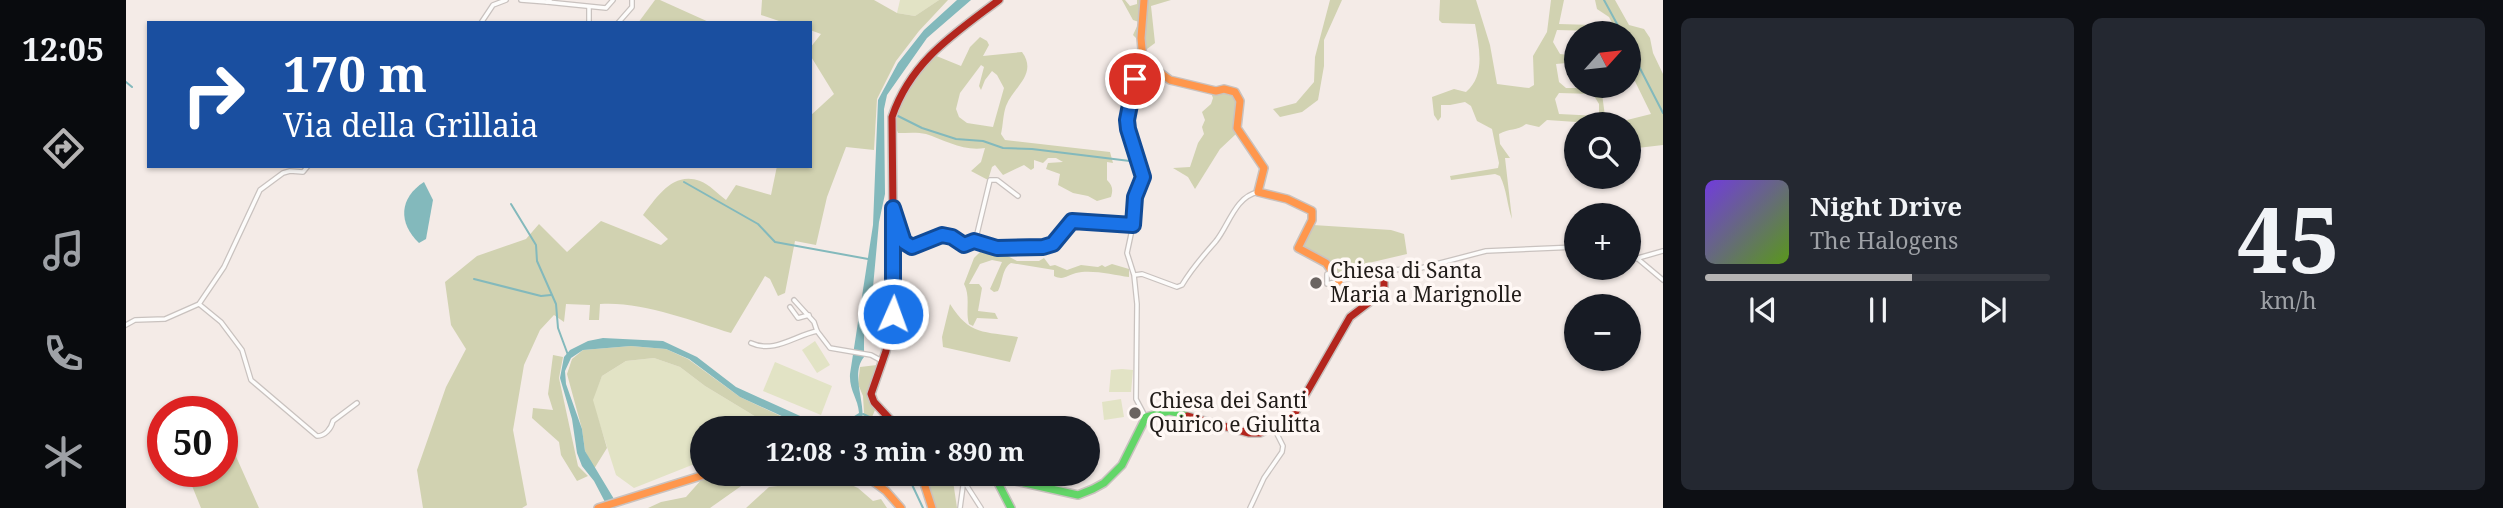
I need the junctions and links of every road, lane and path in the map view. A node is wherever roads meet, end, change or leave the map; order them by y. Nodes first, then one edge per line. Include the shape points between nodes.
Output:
1 (506, 0) edge
2 (521, 0) edge
3 (613, 0) edge
4 (632, 0) edge
5 (999, 0) edge
6 (1144, 0) edge
7 (548, 1) edge
8 (589, 7) junction
9 (482, 21) edge
10 (589, 21) edge
11 (620, 21) edge
12 (1143, 60) junction
13 (306, 168) edge
14 (1258, 192) junction
15 (1018, 196) dead end
16 (893, 208) junction
17 (1133, 225) junction
18 (974, 241) junction
19 (1564, 247) edge
20 (1663, 251) edge
21 (1641, 258) edge
22 (1641, 262) edge
23 (1384, 270) junction
24 (1134, 275) junction
25 (1663, 280) edge
26 (1339, 281) joint
27 (794, 300) dead end
28 (199, 304) junction
29 (790, 307) dead end
30 (809, 315) junction
31 (126, 325) edge
32 (817, 331) junction
33 (751, 343) dead end
34 (884, 362) junction
35 (357, 403) dead end
36 (888, 416) edge
37 (1146, 417) junction
38 (1274, 428) junction
39 (690, 479) edge
40 (879, 486) edge
41 (925, 486) edge
42 (598, 508) edge
43 (901, 508) edge
44 (932, 508) edge
45 (960, 508) edge
46 (981, 508) edge
47 (1011, 508) edge
48 (1250, 508) edge

1 - 9 street via 493,5
2 - 7 street
3 - 8 street via 606,8
4 - 11 street via 632,7
5 - 16 street via 930,55 898,99 891,127
6 - 12 street
7 - 8 street
8 - 10 street
12 - 14 street via 1170,80 1235,92 1240,101 1237,128 1264,168
12 - 17 street via 1138,64 1127,120 1142,172
13 - 28 street via 283,173 260,190 224,267
14 - 24 street via 1237,207 1182,285
14 - 26 street via 1312,211 1298,248 1326,263
15 - 18 street via 990,180
16 - 18 street via 907,246 942,235 961,245
16 - 34 street via 894,304
17 - 18 street via 1072,221 1053,244 1043,247 997,248
17 - 24 street via 1126,253
19 - 23 street via 1488,250 1417,269
20 - 21 street
22 - 25 street
23 - 26 street
23 - 38 street via 1384,291 1350,317 1298,410
24 - 37 street via 1136,399
27 - 30 street
28 - 31 street via 165,319 135,320
28 - 35 street via 221,322 242,350 251,380 317,436
29 - 30 street via 798,318
30 - 32 street
32 - 33 street via 779,345
32 - 34 street via 830,348 871,355
34 - 36 street via 872,398
37 - 38 street via 1169,411 1250,433
37 - 47 street via 1120,470 1088,492 1078,495 998,477
38 - 48 street via 1282,452
39 - 42 street
40 - 43 street
41 - 44 street
45 - 46 street via 965,483

